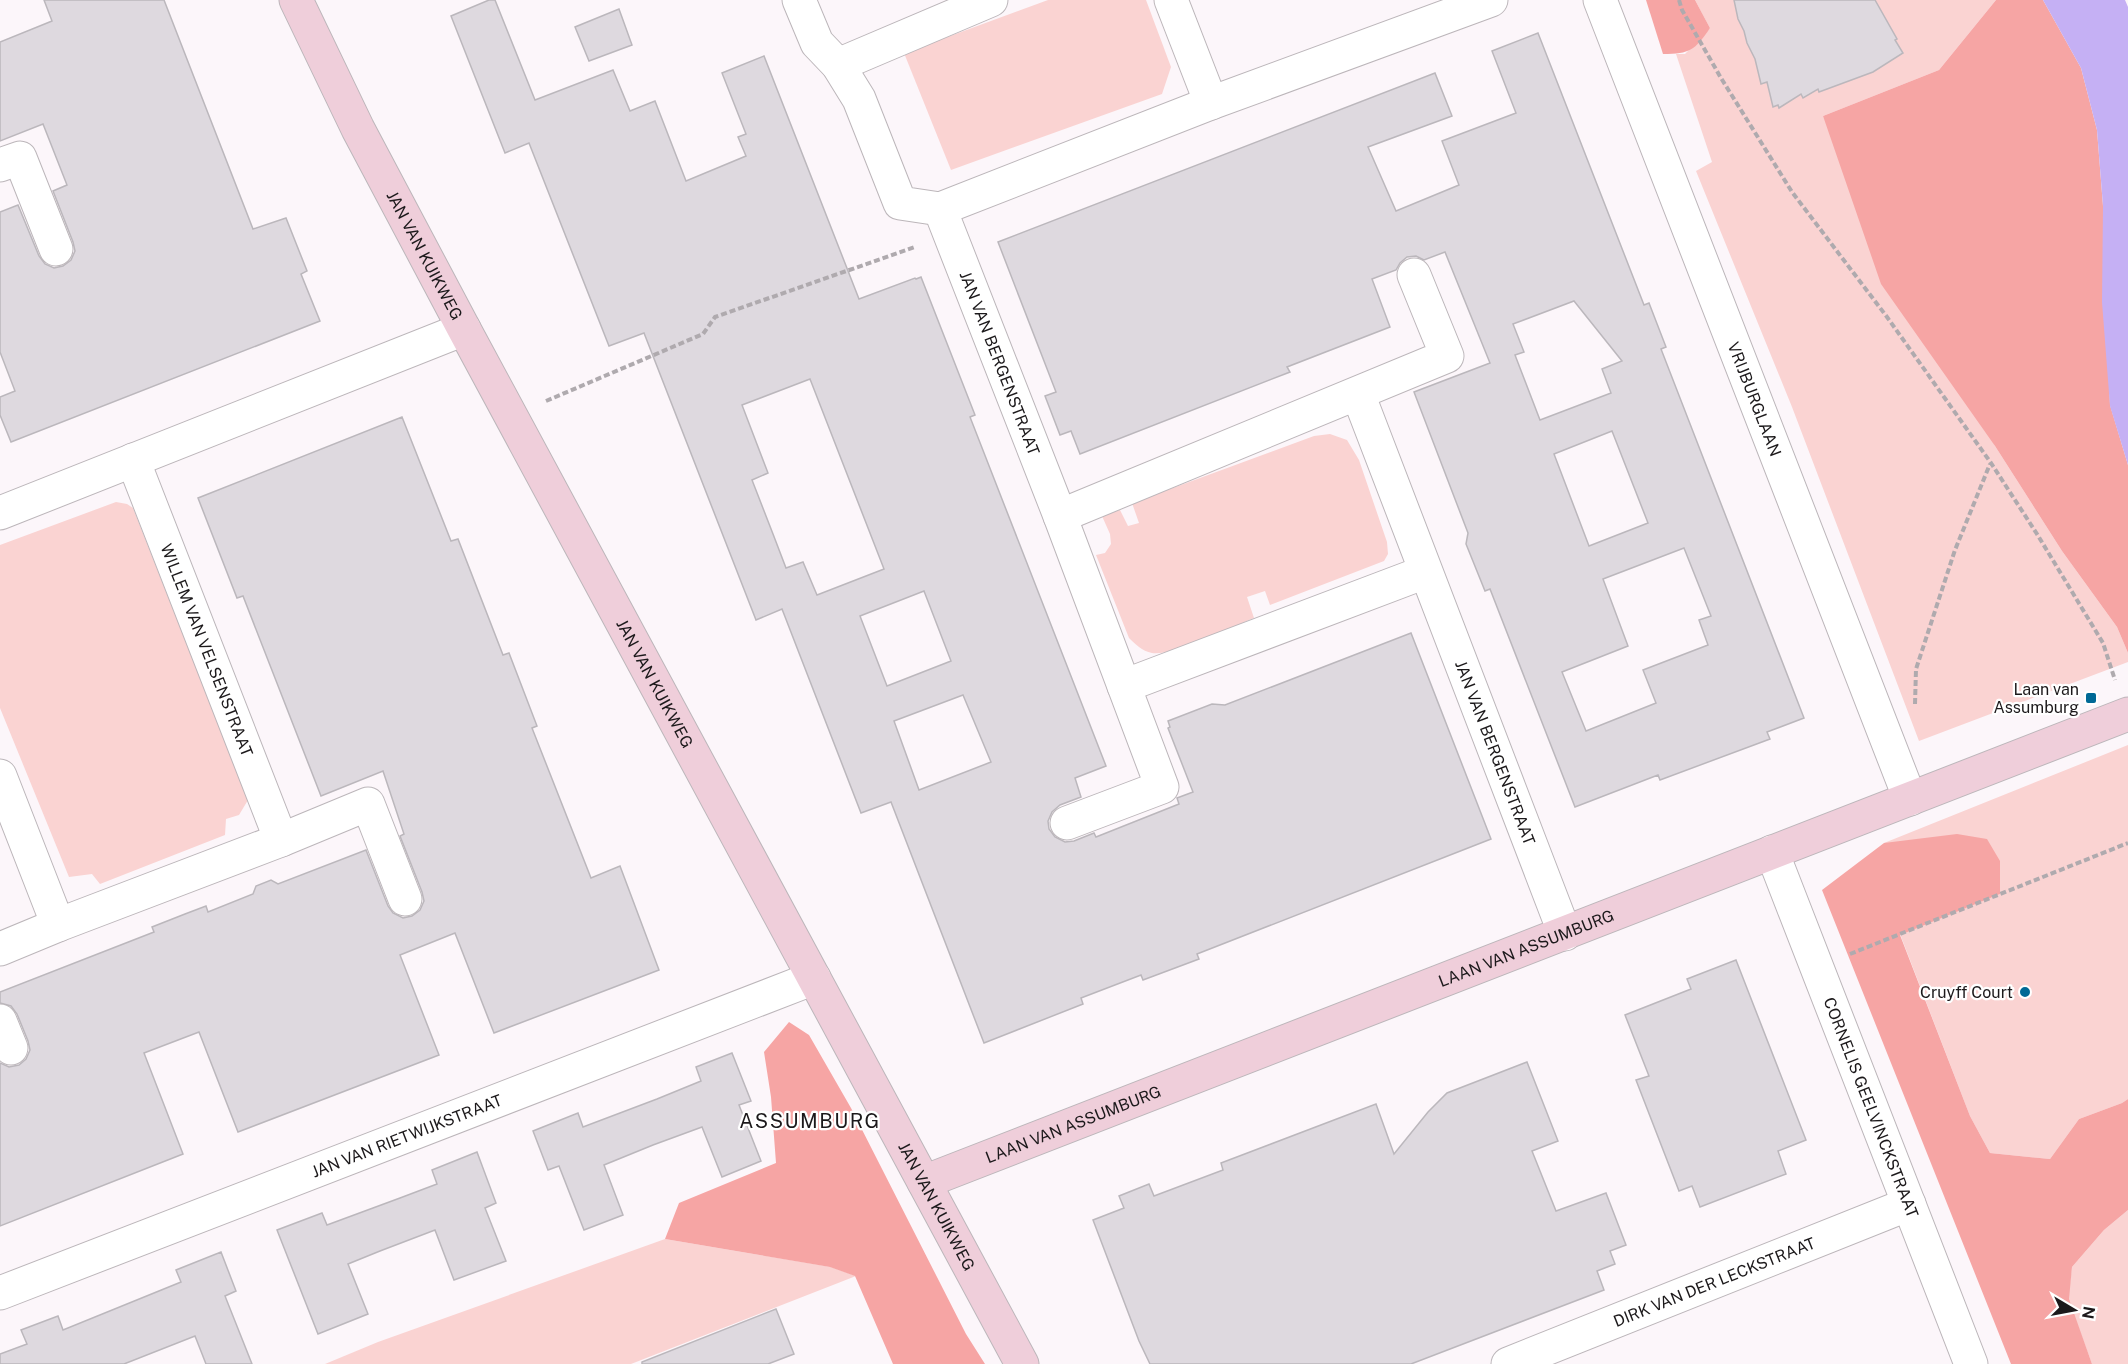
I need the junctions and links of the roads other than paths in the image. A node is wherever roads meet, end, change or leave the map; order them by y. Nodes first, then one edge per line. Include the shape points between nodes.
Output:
1 (296, 0) edge
2 (799, 0) edge
3 (991, 0) edge
4 (1171, 0) edge
5 (1491, 0) edge
6 (1600, 0) edge
7 (838, 65) junction
8 (1210, 103) junction
9 (0, 165) edge
10 (944, 222) junction
11 (56, 249) dead end
12 (1414, 275) dead end
13 (464, 329) junction
14 (1358, 394) junction
15 (133, 460) junction
16 (0, 513) edge
17 (1060, 516) junction
18 (1425, 572) junction
19 (1124, 686) junction
20 (2127, 715) edge
21 (0, 776) edge
22 (1910, 799) junction
23 (1067, 823) dead end
24 (281, 840) junction
25 (1772, 852) junction
26 (405, 899) dead end
27 (58, 925) junction
28 (1565, 934) junction
29 (0, 949) edge
30 (814, 978) junction
31 (924, 1182) junction
32 (1909, 1204) junction
33 (0, 1293) edge
34 (1516, 1362) edge
35 (1022, 1364) edge
36 (1971, 1364) edge

1 - 13 street, JAN VAN KUIKWEG via 358,129
2 - 7 street via 817,43
3 - 7 street
4 - 8 street
5 - 8 street
6 - 22 street, VRIJBURGLAAN
7 - 10 street via 859,99 900,202
8 - 10 street
9 - 11 street via 20,158
10 - 17 street, JAN VAN BERGENSTRAAT
12 - 14 street via 1447,356
13 - 15 street
13 - 30 street, JAN VAN KUIKWEG
14 - 17 street
14 - 18 street, JAN VAN BERGENSTRAAT
15 - 16 street
15 - 24 street, WILLEM VAN VELSENSTRAAT
17 - 19 street, JAN VAN BERGENSTRAAT
18 - 19 street
18 - 28 street, JAN VAN BERGENSTRAAT
19 - 23 street, JAN VAN BERGENSTRAAT via 1162,787
20 - 22 street, LAAN VAN ASSUMBURG
21 - 27 street
22 - 25 street, LAAN VAN ASSUMBURG
24 - 26 street via 368,804
24 - 27 street
25 - 28 street, LAAN VAN ASSUMBURG
25 - 32 street, CORNELIS GEELVINCKSTRAAT
27 - 29 street
28 - 31 street, LAAN VAN ASSUMBURG
30 - 31 street, JAN VAN KUIKWEG
30 - 33 street, JAN VAN RIETWIJKSTRAAT
31 - 35 street, JAN VAN KUIKWEG
32 - 34 street, DIRK VAN DER LECKSTRAAT
32 - 36 street, CORNELIS GEELVINCKSTRAAT

